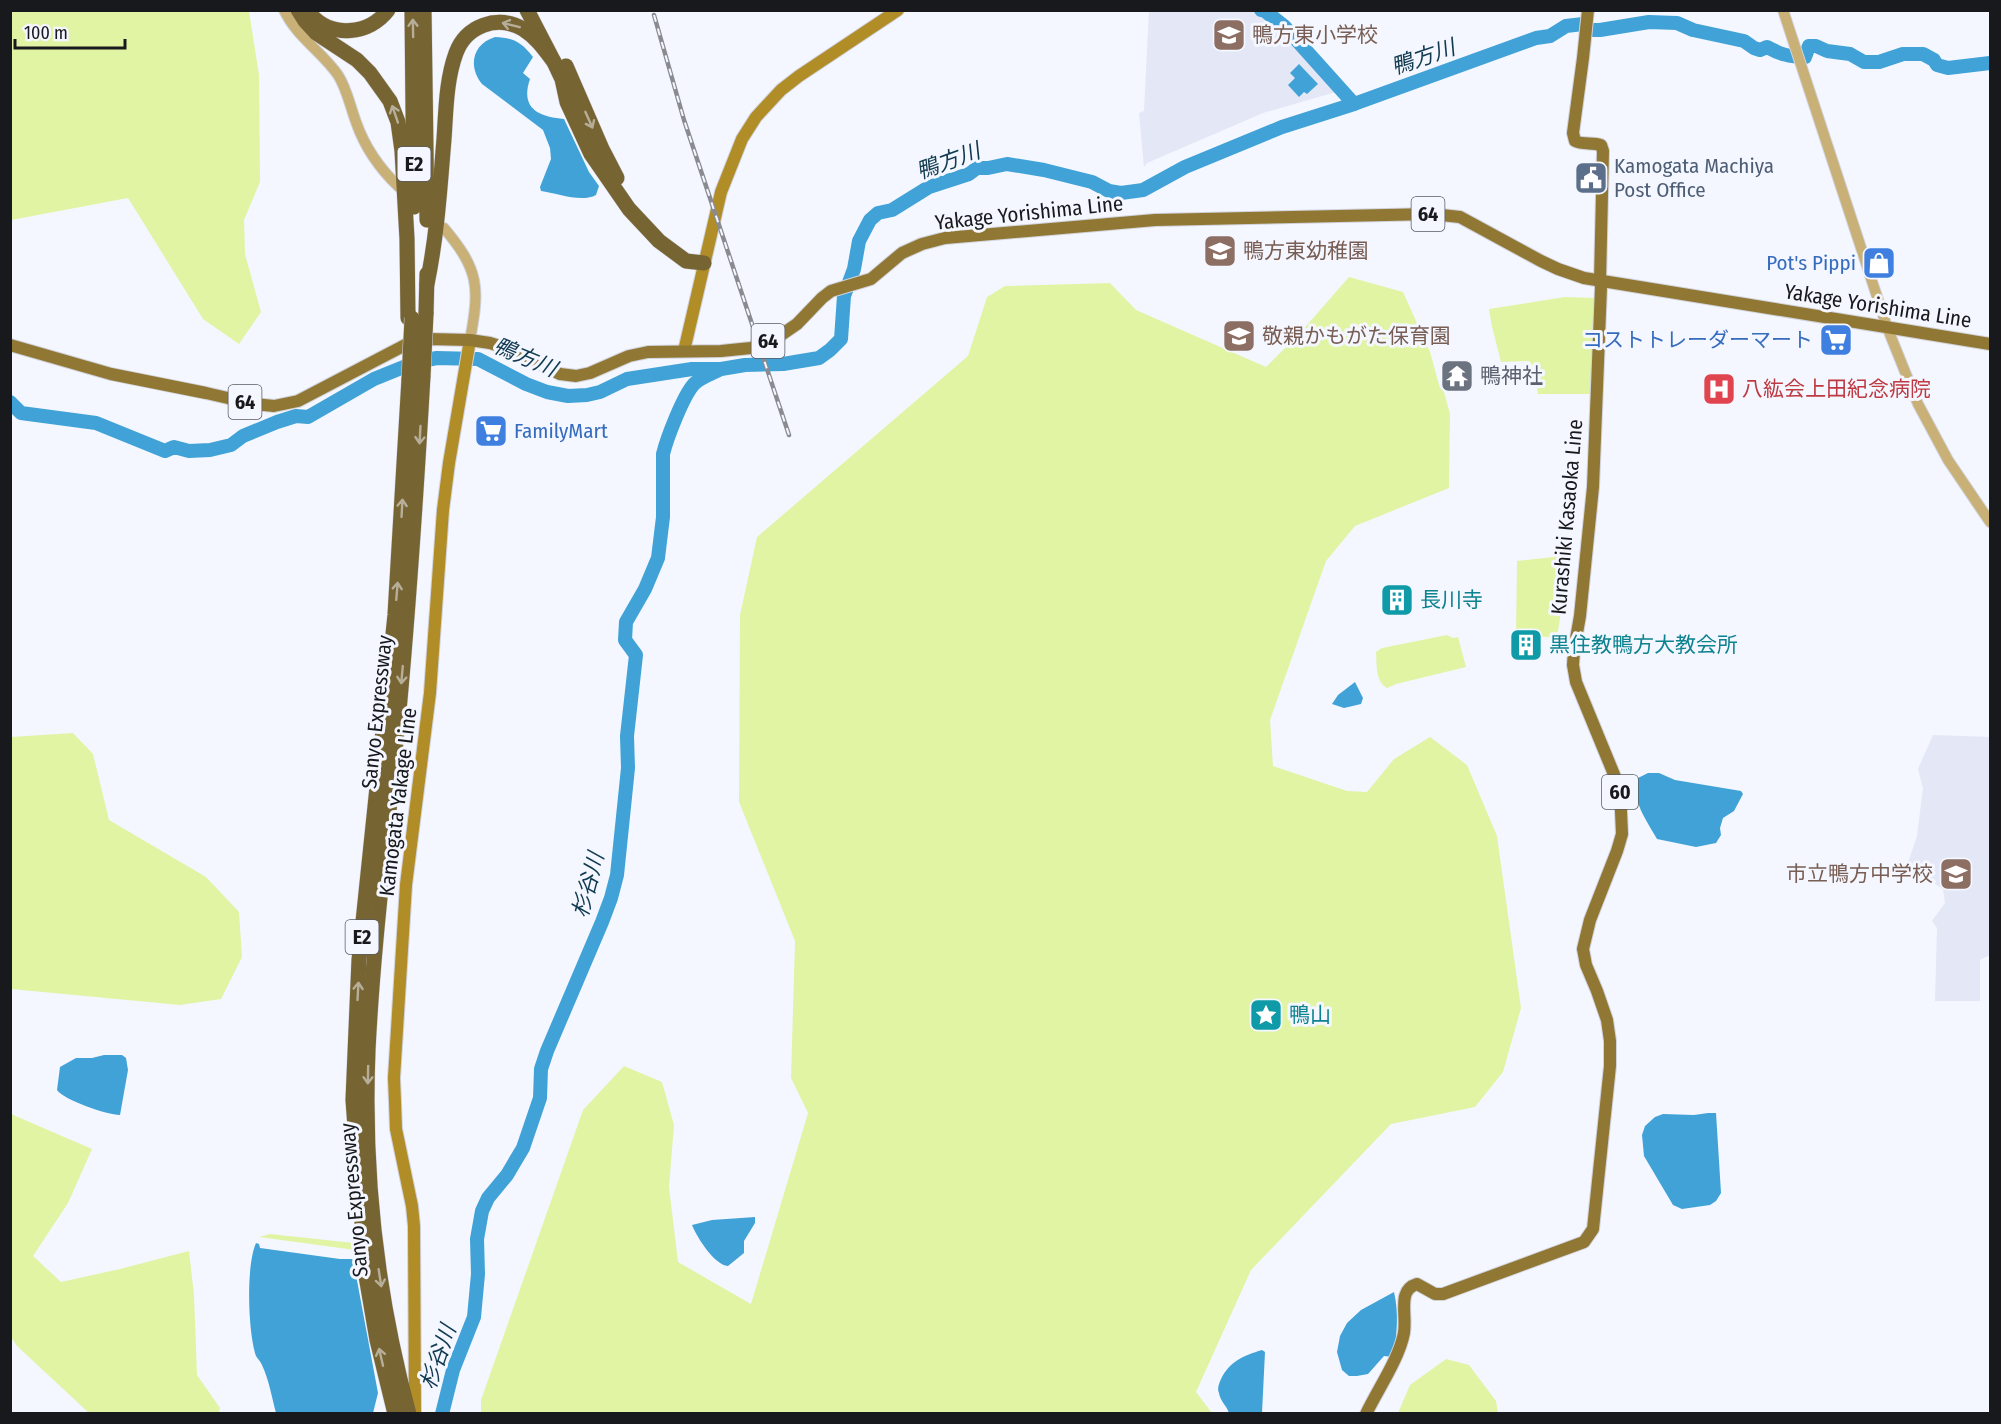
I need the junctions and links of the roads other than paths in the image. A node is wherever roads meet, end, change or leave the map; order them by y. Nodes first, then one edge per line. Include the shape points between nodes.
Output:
1 (284, 10) edge
2 (298, 10) edge
3 (307, 10) edge
4 (387, 10) edge
5 (412, 10) edge
6 (424, 10) edge
7 (898, 10) edge
8 (1783, 10) edge
9 (534, 11) edge
10 (1588, 12) edge
11 (554, 62) junction
12 (399, 187) dead end
13 (444, 228) dead end
14 (704, 263) junction
15 (1600, 281) junction
16 (427, 284) junction
17 (415, 317) junction
18 (1887, 327) junction
19 (469, 344) junction
20 (1990, 344) edge
21 (10, 345) edge
22 (684, 351) junction
23 (1990, 522) edge
24 (367, 1221) junction
25 (395, 1413) edge
26 (409, 1413) edge
27 (415, 1413) edge
28 (1366, 1413) edge

1 - 12 street via 294,27 338,75 364,144
17 -> 2 highway via 402,151 390,101 357,60 316,33
3 - 4 highway via 323,26 352,32 369,27
17 -> 5 highway, Sanyo Expressway / E2
6 - 16 highway, Sanyo Expressway / E2
7 - 14 main road via 799,76 756,117 730,166
8 - 18 street
9 - 11 highway
9 -> 14 highway via 557,48 623,189 664,235
10 - 15 main road, Kurashiki Kasaoka Line / 60 via 1573,133 1575,141 1596,143 1603,151
11 - 14 highway via 591,154 629,209 673,252 686,261
11 -> 16 highway via 537,40 522,28 506,23 475,28 456,52 447,94 434,247
13 - 19 street via 471,268 476,296
14 - 22 main road
15 - 18 main road, Yakage Yorishima Line / 64
15 - 22 main road, Yakage Yorishima Line / 64 via 1558,269 1460,217 1432,214 1155,220 945,238 922,244 902,253 877,277 822,298 782,335 751,348
15 - 28 main road, Kurashiki Kasaoka Line / 60 via 1593,487 1573,665 1576,682 1620,789 1622,834 1583,949 1607,1020 1610,1041 1593,1229 1584,1242 1443,1294 1418,1284 1409,1286 1404,1293 1406,1322 1402,1344
16 - 17 highway, Sanyo Expressway / E2
17 - 24 highway, Sanyo Expressway / E2, bridge via 416,378 402,616 380,826 359,960 360,1100
18 - 20 main road, Yakage Yorishima Line / 64
18 - 23 street via 1935,438
19 - 21 main road, Yakage Yorishima Line / 64 via 428,339 409,343 308,397 274,406 111,374
19 - 22 main road, Yakage Yorishima Line / 64 via 509,349 560,374 576,376 629,356
19 - 27 main road, Kamogata Yakage Line via 443,510 430,693 408,858 394,1078 396,1129 412,1206
25 -> 24 highway, Sanyo Expressway / E2 via 366,1276
24 -> 26 highway, Sanyo Expressway / E2

